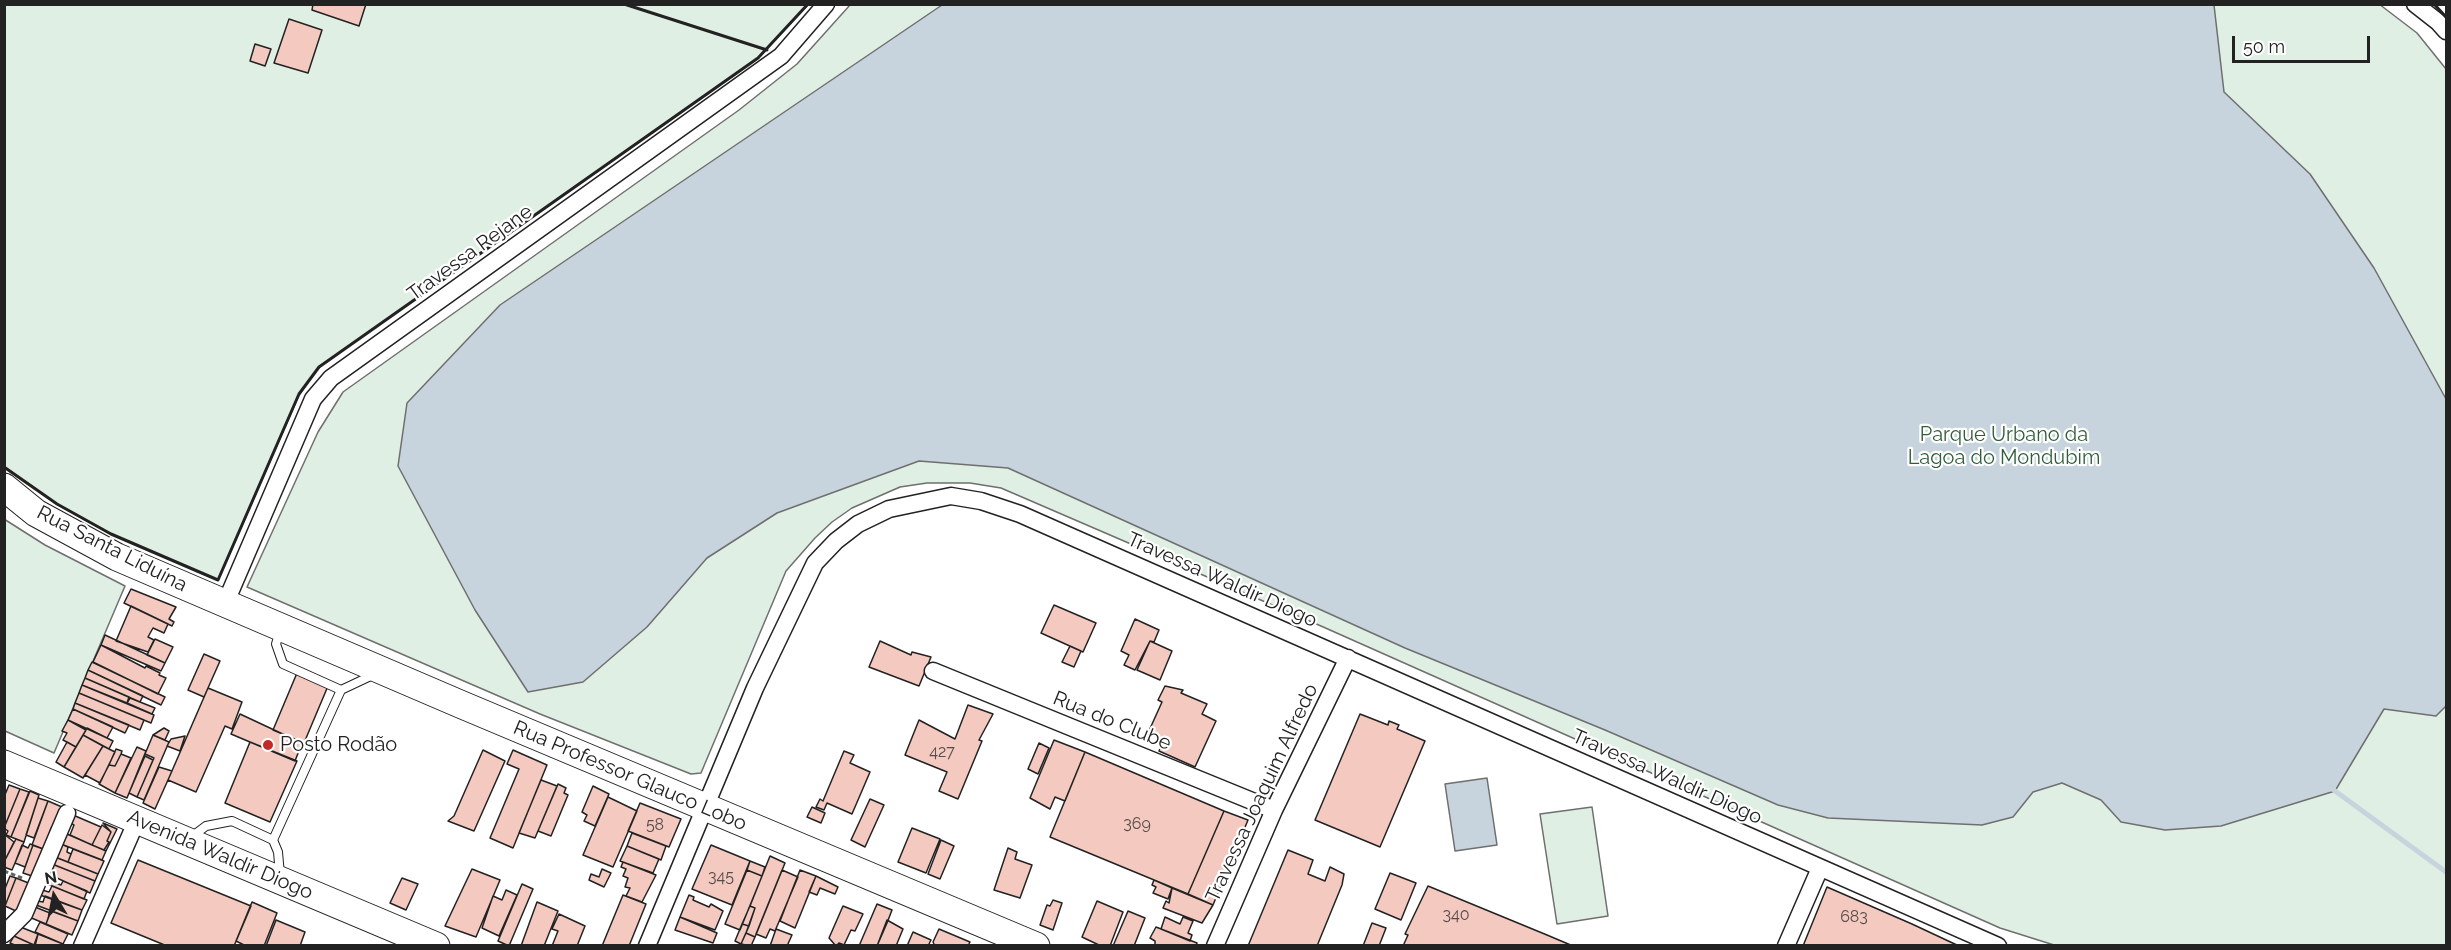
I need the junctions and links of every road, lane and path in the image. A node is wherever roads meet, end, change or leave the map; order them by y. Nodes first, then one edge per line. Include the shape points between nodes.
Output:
1 (826, 4) edge
2 (2415, 4) edge
3 (2446, 31) edge
4 (4, 488) edge
5 (225, 604) junction
6 (281, 628) junction
7 (1348, 658) junction
8 (933, 670) dead end
9 (381, 671) junction
10 (341, 690) junction
11 (4, 764) edge
12 (705, 807) junction
13 (1274, 810) junction
14 (67, 813) dead end
15 (137, 820) junction
16 (187, 840) junction
17 (273, 840) junction
18 (1820, 868) junction
19 (281, 881) junction
20 (4, 934) edge
21 (82, 945) edge
22 (436, 945) edge
23 (647, 945) edge
24 (1036, 945) edge
25 (1215, 945) edge
26 (1786, 945) edge
27 (1998, 945) edge

1 - 5 street, Travessa Rejane via 781,56 331,378 313,399
2 - 3 street
4 - 5 main road, Rua Santa Liduína via 36,513 117,557
5 - 6 main road, Rua Professor Glauco Lobo
6 - 9 main road, Rua Professor Glauco Lobo
6 - 10 lane via 276,644 282,664
7 - 12 street, Travessa Waldir Diogo via 1020,514 951,496 919,501 889,509 858,524 814,563
7 - 13 street, Travessa Joaquim Alfredo
7 - 18 street, Travessa Waldir Diogo
8 - 13 street, Rua do Clube
9 - 10 lane
9 - 12 main road, Rua Professor Glauco Lobo
10 - 17 lane
11 - 15 main road, Avenida Waldir Diogo
12 - 23 street, Travessa Waldir Diogo
12 - 24 main road, Rua Professor Glauco Lobo
13 - 25 street, Travessa Joaquim Alfredo
14 - 20 street via 24,914
15 - 16 main road, Avenida Waldir Diogo
15 - 21 street
16 - 17 lane via 206,826 232,821
16 - 19 main road, Avenida Waldir Diogo
17 - 19 lane
18 - 26 street
18 - 27 street, Travessa Waldir Diogo
19 - 22 main road, Avenida Waldir Diogo

